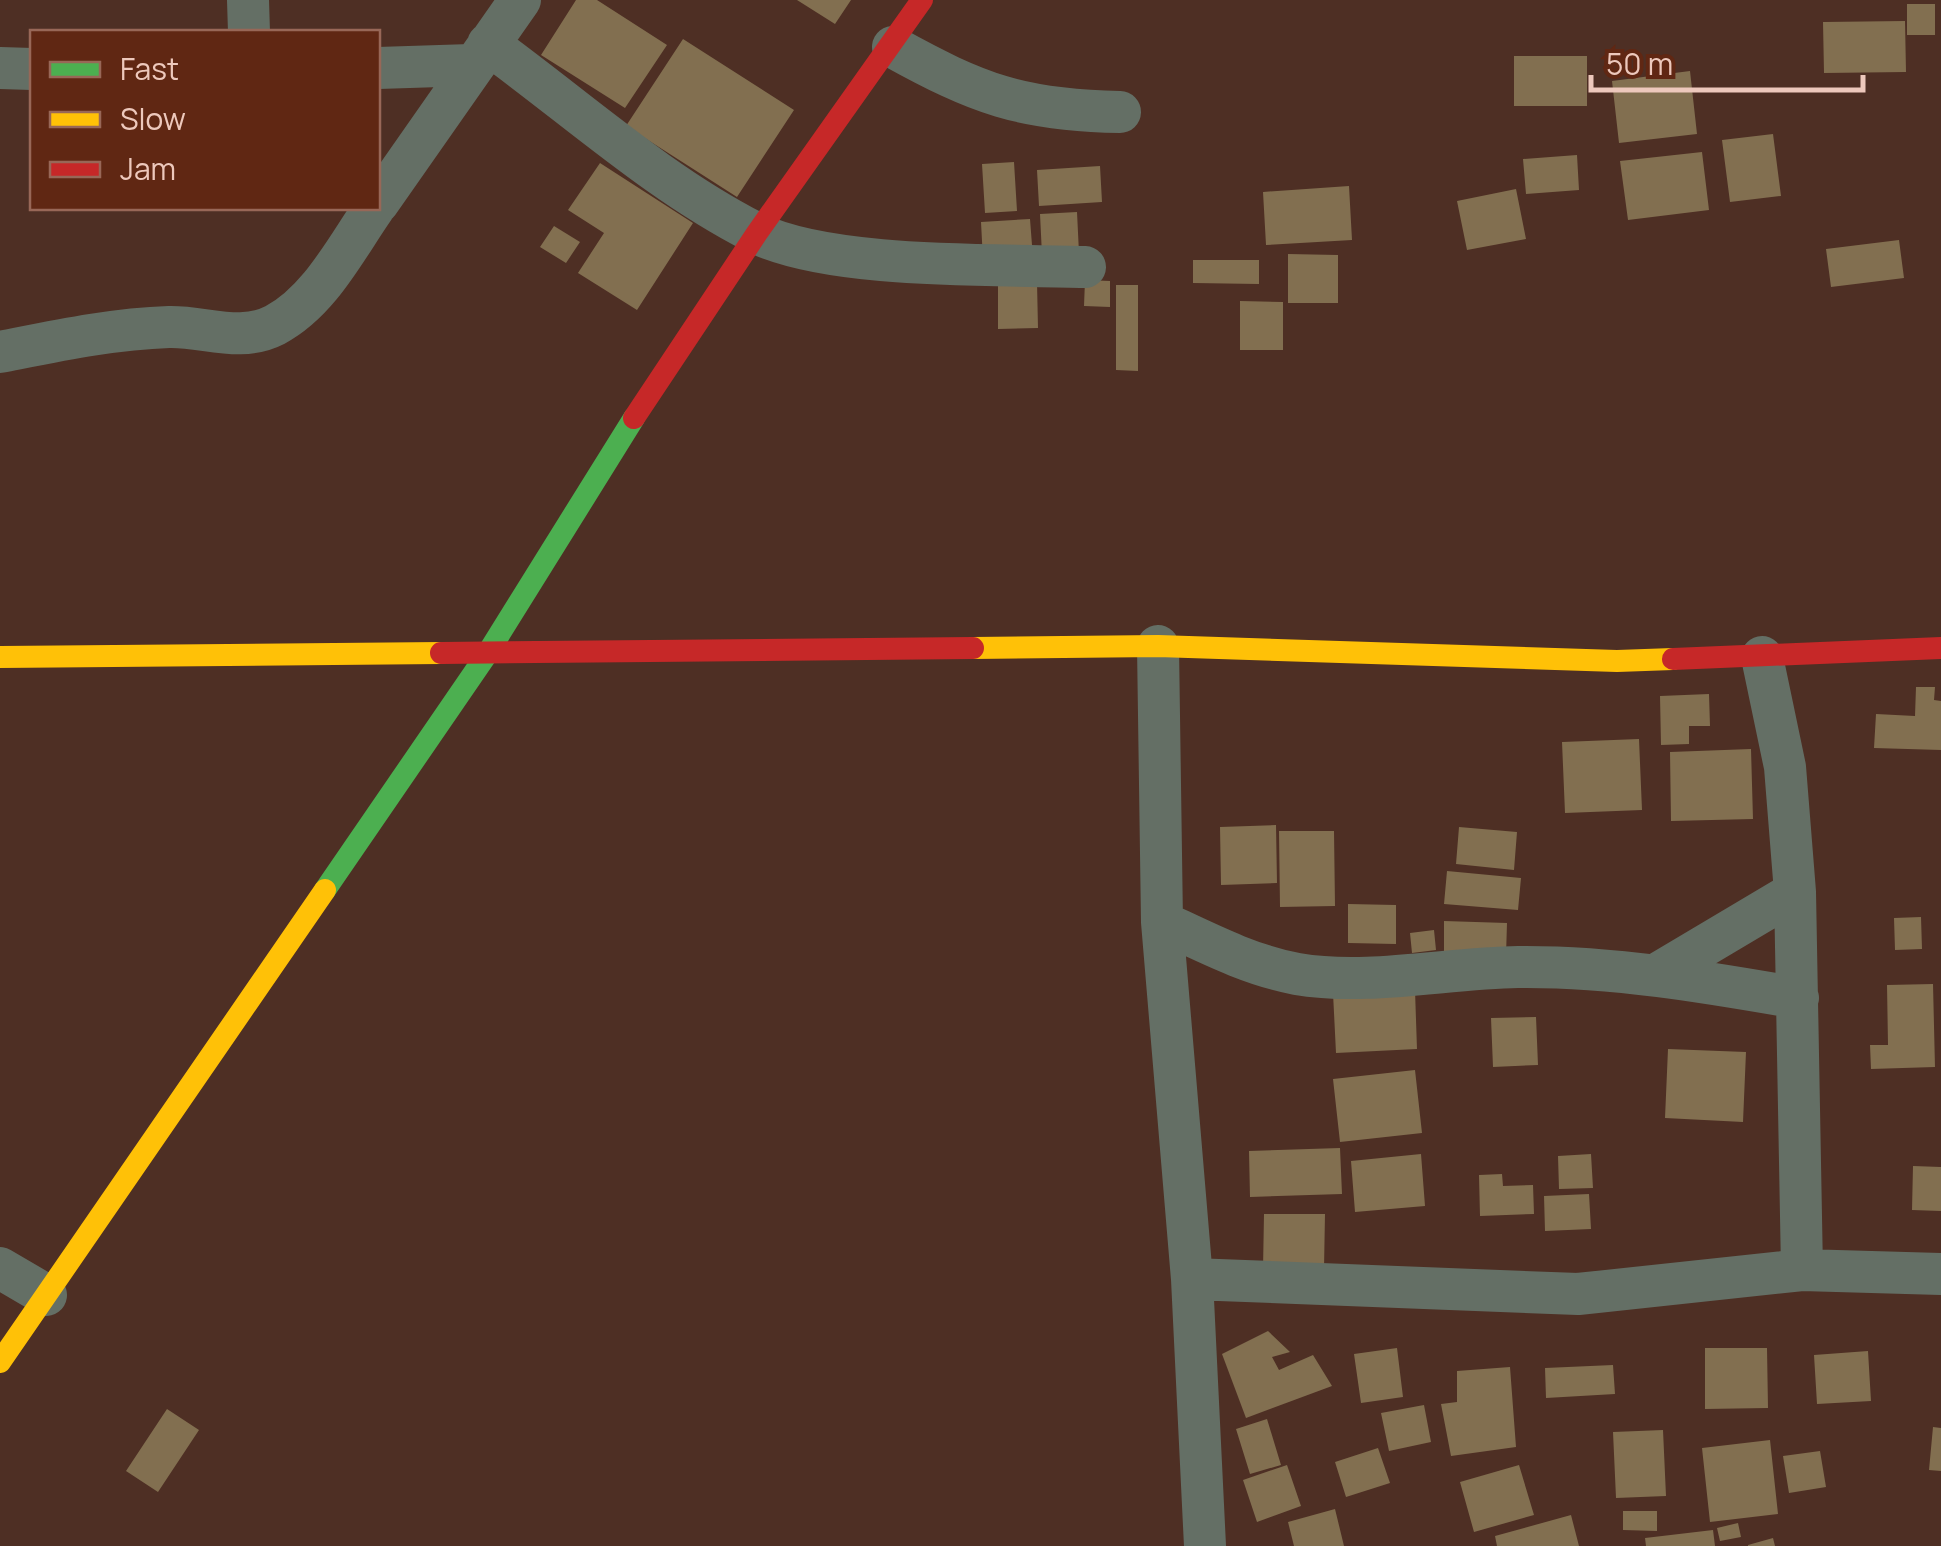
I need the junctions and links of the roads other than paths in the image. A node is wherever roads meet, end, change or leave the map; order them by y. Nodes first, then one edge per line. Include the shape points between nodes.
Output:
1 (248, 0) edge
2 (520, 0) edge
3 (922, 0) edge
4 (249, 30) edge
5 (893, 47) junction
6 (479, 54) junction
7 (0, 68) edge
8 (380, 68) edge
9 (30, 69) edge
10 (1120, 112) dead end
11 (380, 199) edge
12 (372, 210) edge
13 (757, 233) junction
14 (1085, 267) dead end
15 (0, 352) edge
16 (1158, 646) junction
17 (1941, 648) edge
18 (487, 654) junction
19 (1762, 657) junction
20 (0, 658) edge
21 (1795, 892) junction
22 (1162, 922) junction
23 (1656, 974) junction
24 (1798, 998) junction
25 (0, 1268) edge
26 (1802, 1270) junction
27 (1941, 1274) edge
28 (1192, 1280) junction
29 (46, 1294) junction
30 (0, 1362) edge
31 (1204, 1546) edge

1 - 4 street
2 - 6 street
3 - 5 street
5 - 10 street via 963,86 1012,103
5 - 13 street
6 - 8 street
6 - 11 street
6 - 13 street
7 - 9 street
12 - 15 street via 300,308 272,327 234,335 174,327 107,332
13 - 14 street via 908,262
13 - 18 street
16 - 18 street
16 - 19 street via 1617,661
16 - 22 street
17 - 19 street
18 - 20 street
18 - 29 street
19 - 21 street via 1785,768
21 - 23 street
21 - 24 street
22 - 23 street via 1232,955 1298,974 1521,967
22 - 28 street
23 - 24 street
24 - 26 street
25 - 29 street
26 - 27 street
26 - 28 street via 1578,1294
28 - 31 street
29 - 30 street

